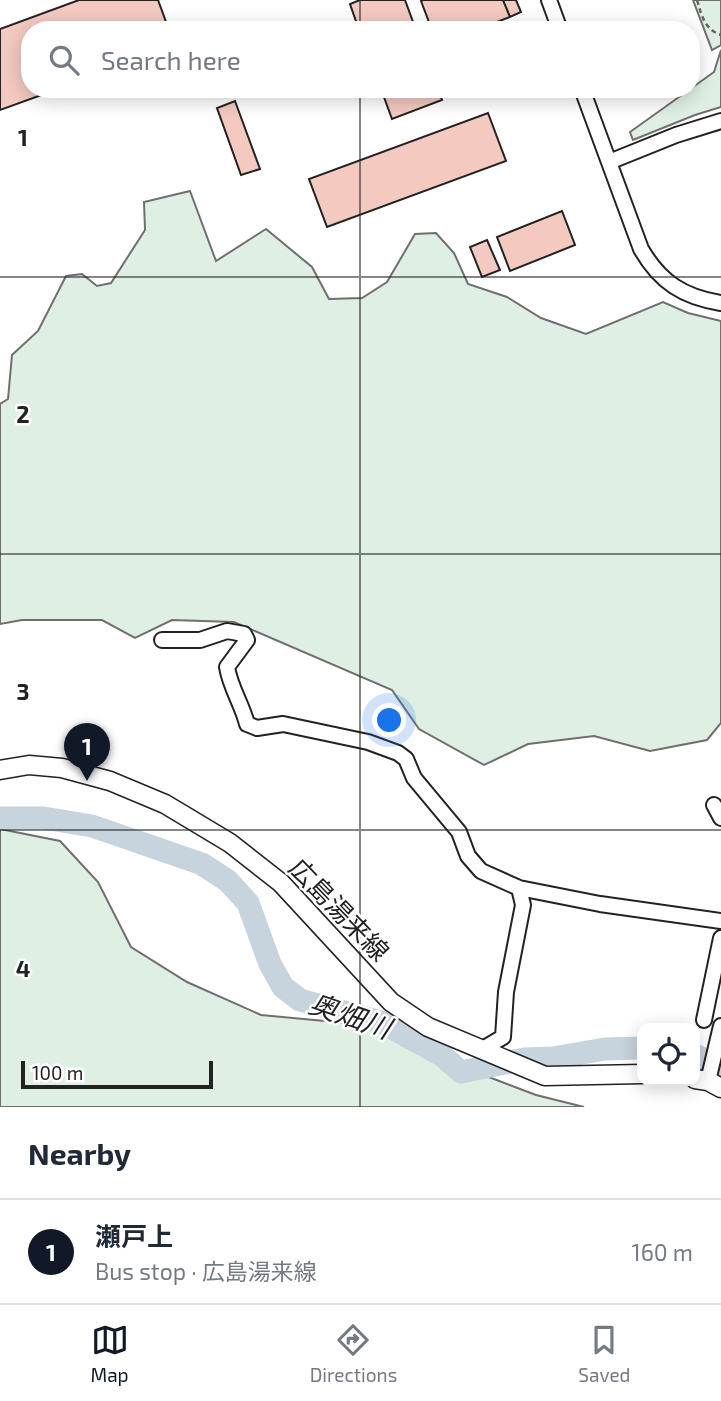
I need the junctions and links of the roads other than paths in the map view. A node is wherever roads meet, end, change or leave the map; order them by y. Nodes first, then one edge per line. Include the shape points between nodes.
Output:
1 (549, 0) edge
2 (557, 21) edge
3 (585, 98) edge
4 (721, 121) edge
5 (609, 162) junction
6 (721, 303) edge
7 (162, 640) dead end
8 (0, 770) edge
9 (714, 805) dead end
10 (721, 818) edge
11 (519, 888) junction
12 (721, 921) edge
13 (721, 938) edge
14 (704, 1020) dead end
15 (721, 1026) edge
16 (485, 1051) junction
17 (637, 1074) edge
18 (708, 1082) edge

1 - 2 street
3 - 5 street
4 - 5 street
5 - 6 street via 652,267 675,288 699,300
7 - 11 street via 200,640 227,631 244,634 247,640 227,667 247,724 257,729 283,724 398,753 459,832 468,856 481,871
8 - 16 main road, 広島湯来線 via 29,765 62,768 110,781 165,804 230,844 281,883 391,1002 428,1027
9 - 10 street
11 - 12 street
11 - 16 street via 523,905 506,992 503,1037
13 - 14 street
15 - 18 street
16 - 17 main road, 広島湯来線 via 545,1076

